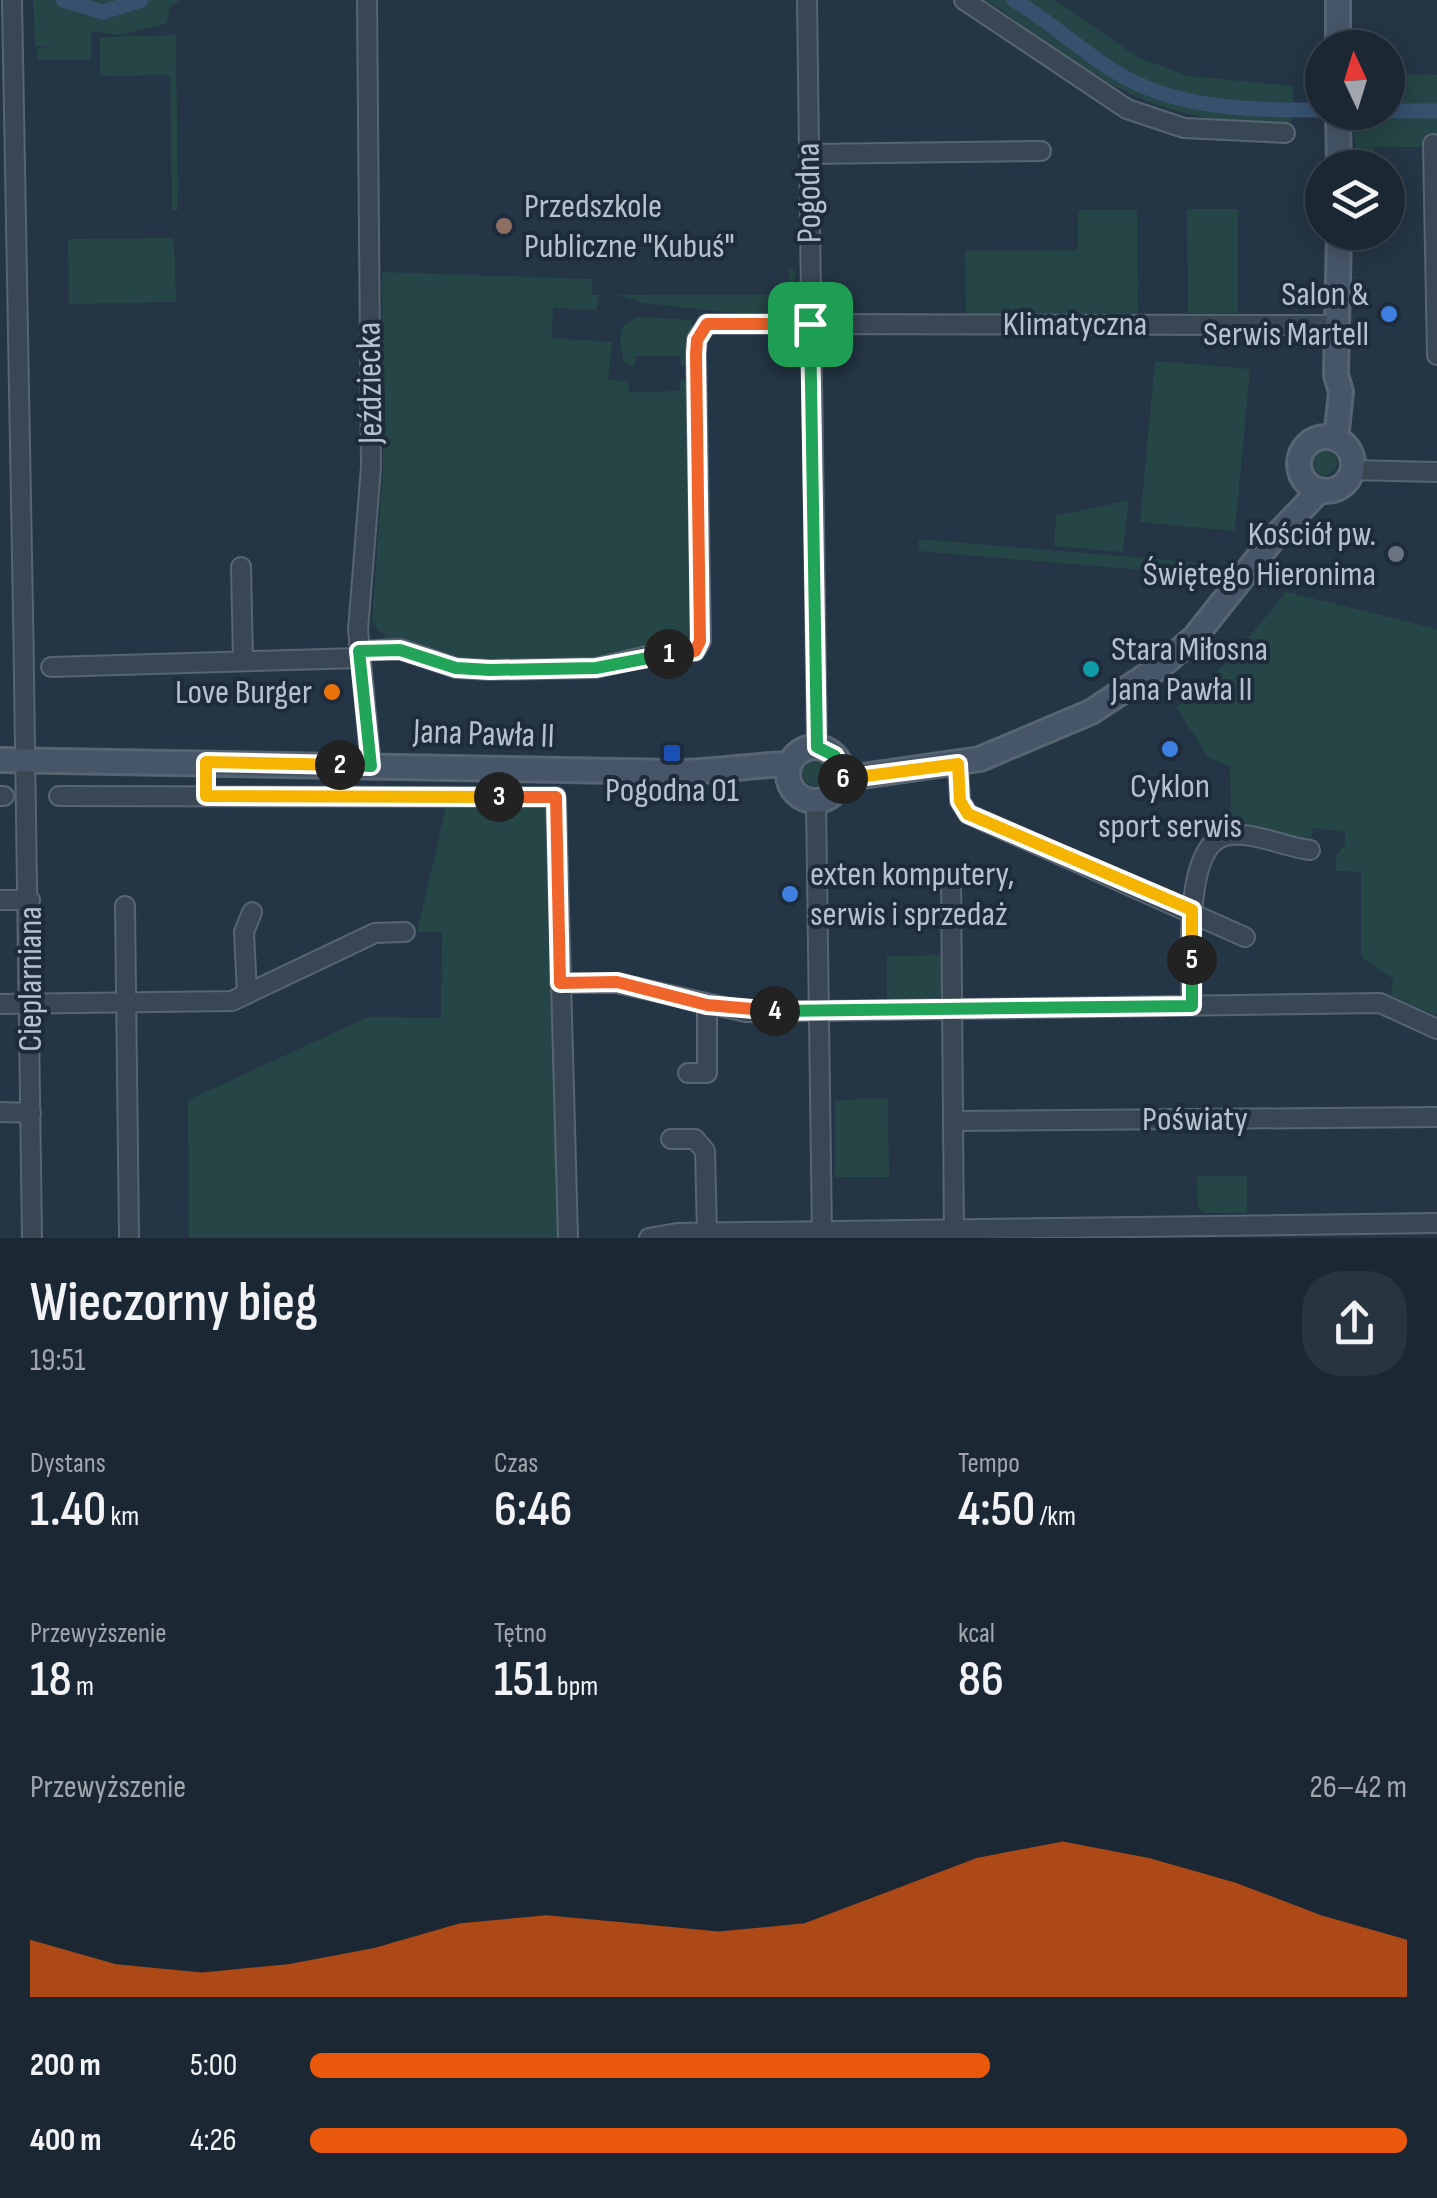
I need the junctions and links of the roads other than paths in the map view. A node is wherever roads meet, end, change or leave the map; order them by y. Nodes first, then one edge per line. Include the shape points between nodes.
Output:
1 (12, 0) edge
2 (366, 0) edge
3 (807, 0) edge
4 (964, 0) edge
5 (1338, 0) edge
6 (1338, 30) edge
7 (1285, 133) dead end
8 (1433, 144) dead end
9 (1041, 151) dead end
10 (809, 154) junction
11 (1339, 250) edge
12 (810, 324) junction
13 (1339, 325) junction
14 (1437, 355) edge
15 (1328, 438) junction
16 (1352, 470) junction
17 (1437, 472) edge
18 (1311, 484) junction
19 (241, 567) dead end
20 (360, 655) junction
21 (243, 659) junction
22 (50, 668) dead end
23 (1005, 746) junction
24 (817, 747) junction
25 (0, 760) edge
26 (27, 760) junction
27 (206, 762) junction
28 (958, 764) junction
29 (371, 766) junction
30 (840, 770) junction
31 (789, 772) junction
32 (58, 796) dead end
33 (206, 796) junction
34 (816, 800) junction
35 (1310, 850) dead end
36 (951, 878) dead end
37 (0, 900) edge
38 (30, 900) junction
39 (125, 906) dead end
40 (1192, 910) junction
41 (252, 912) dead end
42 (406, 932) dead end
43 (1245, 936) dead end
44 (560, 983) junction
45 (247, 994) junction
46 (0, 1004) edge
47 (30, 1004) junction
48 (127, 1004) junction
49 (707, 1005) junction
50 (1192, 1006) junction
51 (954, 1008) junction
52 (821, 1010) junction
53 (1437, 1028) edge
54 (688, 1073) dead end
55 (0, 1112) edge
56 (31, 1112) junction
57 (1437, 1117) edge
58 (953, 1120) junction
59 (671, 1139) dead end
60 (1437, 1223) edge
61 (1186, 1232) edge
62 (707, 1233) junction
63 (954, 1234) edge
64 (822, 1235) edge
65 (32, 1238) edge
66 (130, 1238) edge
67 (568, 1238) edge
68 (649, 1238) edge

1 - 26 street, Cieplarniana
2 - 20 street, Jeździecka via 370,467
3 - 10 street, Pogodna
4 - 7 street via 1127,109 1184,128
5 - 6 street
8 - 14 street
9 - 10 street
10 - 12 street, Pogodna
11 - 13 street
12 - 13 street, Klimatyczna
12 - 20 street, Klimatyczna via 707,324 697,340 695,651 596,668 490,670 456,668 400,650
12 - 24 street, Pogodna
13 - 15 street via 1336,374 1327,390
15 - 16 street via 1350,452
15 - 18 street via 1301,453
16 - 17 street
16 - 18 street via 1343,484
18 - 23 street via 1278,519 1273,539 1220,609 1161,666 1091,712
19 - 21 street
20 - 21 street
20 - 29 street, Jeździecka
21 - 22 street
23 - 28 street
23 - 30 street
24 - 30 street
24 - 31 street via 800,751
25 - 26 street, Jana Pawła II
26 - 27 street, Jana Pawła II
26 - 38 street, Cieplarniana
27 - 29 street, Jana Pawła II
27 - 33 street
28 - 30 street
28 - 40 street via 960,801 968,814
29 - 31 street, Jana Pawła II via 727,772 740,778
30 - 34 street via 835,792
31 - 34 street via 796,793
32 - 33 street
33 - 44 street via 556,797
34 - 52 street
35 - 40 street via 1224,836 1211,846
36 - 51 street
37 - 38 street
38 - 47 street, Cieplarniana
39 - 48 street
40 - 43 street
40 - 50 street
41 - 45 street via 244,932
42 - 45 street via 374,932
44 - 49 street via 617,982
44 - 67 street
45 - 48 street via 227,1002
46 - 47 street
47 - 48 street
47 - 56 street, Cieplarniana
48 - 66 street
49 - 52 street via 746,1012
49 - 54 street via 707,1073
50 - 51 street
50 - 53 street via 1380,1003
51 - 52 street
51 - 58 street
52 - 64 street
55 - 56 street
56 - 65 street, Cieplarniana
57 - 58 street, Poświaty
58 - 63 street
59 - 62 street via 695,1140 704,1151
60 - 61 street
61 - 63 street
62 - 64 street
62 - 68 street
63 - 64 street

